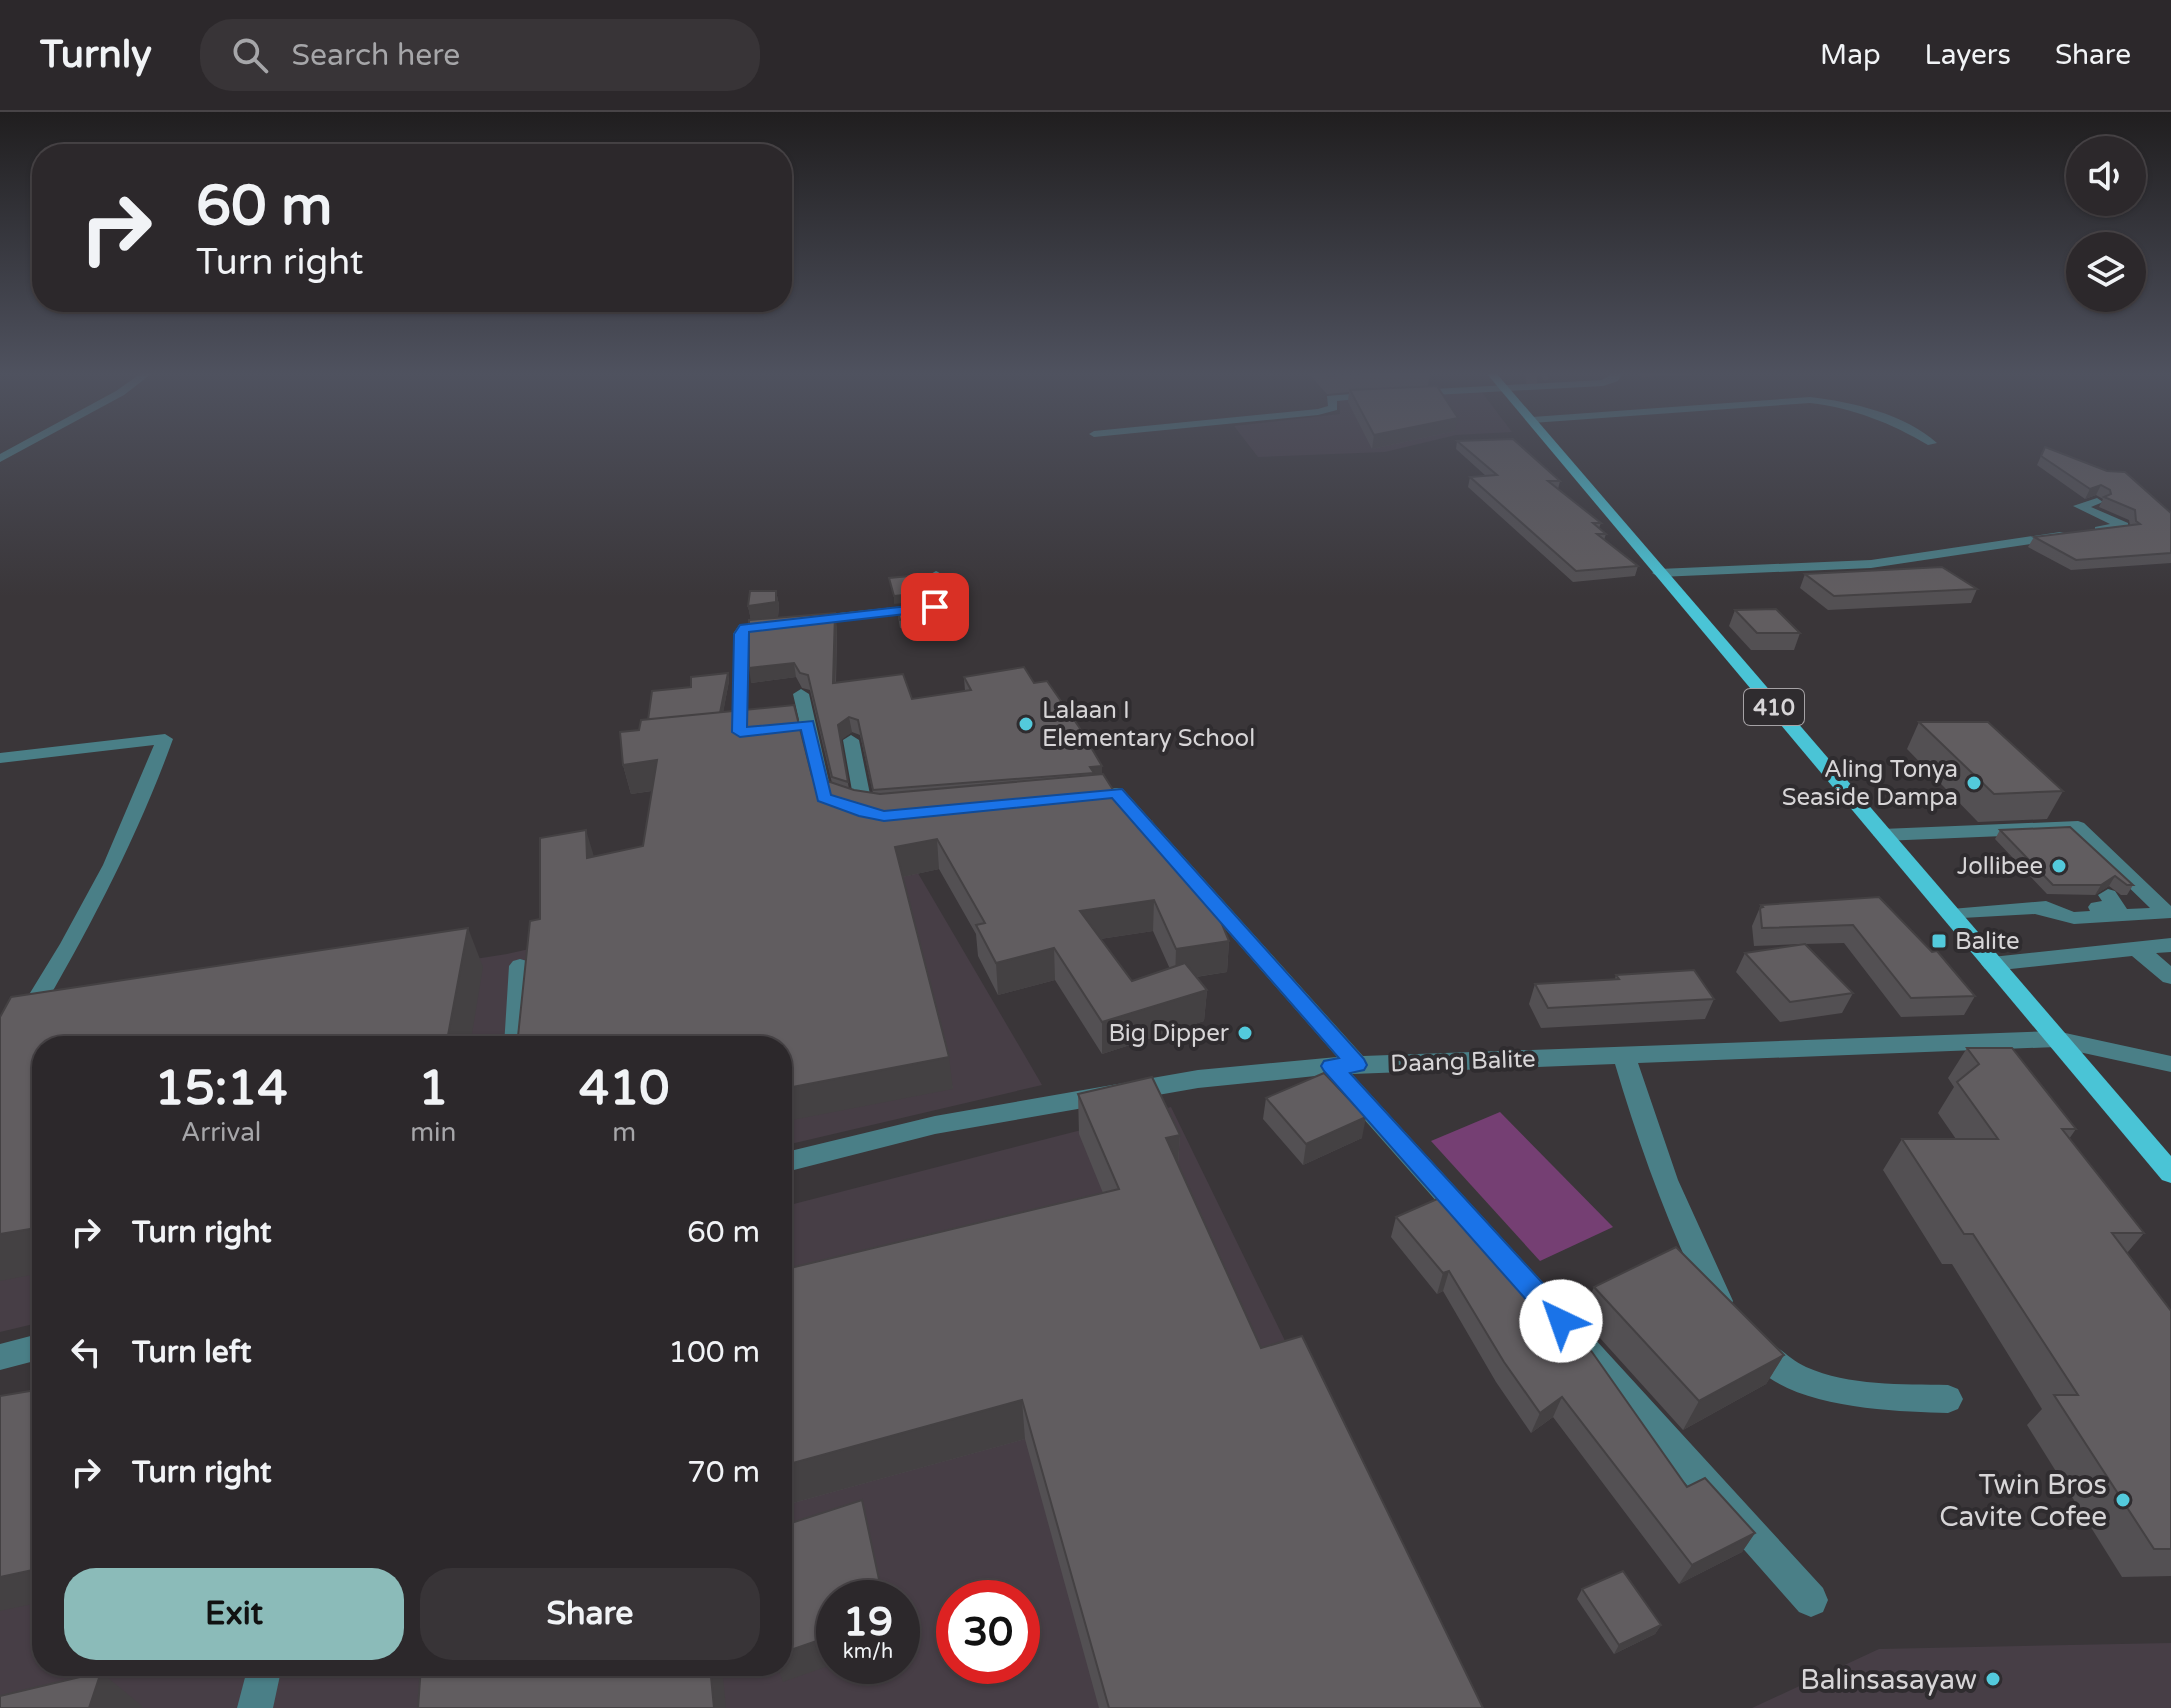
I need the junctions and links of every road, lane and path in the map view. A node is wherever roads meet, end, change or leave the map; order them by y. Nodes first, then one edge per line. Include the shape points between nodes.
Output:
1 (19, 448) edge
2 (1556, 448) edge
3 (0, 459) edge
4 (2097, 502) dead end
5 (2092, 531) edge
6 (2076, 533) edge
7 (1659, 573) junction
8 (936, 575) dead end
9 (801, 694) dead end
10 (808, 724) junction
11 (851, 740) dead end
12 (0, 758) edge
13 (1073, 796) edge
14 (1882, 835) junction
15 (2108, 895) dead end
16 (2032, 907) junction
17 (1951, 915) junction
18 (2171, 945) edge
19 (2136, 948) junction
20 (1992, 964) junction
21 (520, 966) dead end
22 (2171, 977) edge
23 (516, 1036) edge
24 (2056, 1039) junction
25 (1624, 1055) junction
26 (0, 1061) edge
27 (2171, 1064) edge
28 (1344, 1065) junction
29 (792, 1161) edge
30 (2171, 1173) edge
31 (32, 1349) edge
32 (0, 1357) edge
33 (1948, 1399) dead end
34 (1811, 1600) dead end
35 (263, 1676) edge
36 (255, 1708) edge

1 - 3 street
2 - 7 main road, 410
4 - 5 street via 2079,506 2124,526
6 - 7 street via 1871,564
7 - 14 main road, 410
8 - 10 street via 944,596 935,607 744,628 732,733
9 - 10 street
10 - 11 street via 824,798 875,814
12 - 26 street via 165,739 142,805 70,951
13 - 28 street via 1117,793
14 - 16 street via 2078,827 2167,913 2074,918
14 - 17 main road, 410
15 - 16 street via 2118,907
16 - 17 street
17 - 20 main road, 410
18 - 19 street
19 - 20 street
19 - 22 street
20 - 24 main road, 410
21 - 23 street
24 - 25 street, Daang Balite
24 - 27 street, Daang Balite
24 - 30 main road, 410
25 - 28 street, Daang Balite
25 - 33 street via 1651,1146 1691,1248 1723,1308 1766,1358 1812,1383 1866,1395
28 - 29 street, Daang Balite via 1198,1079 935,1125
28 - 34 street
31 - 32 street
35 - 36 street

